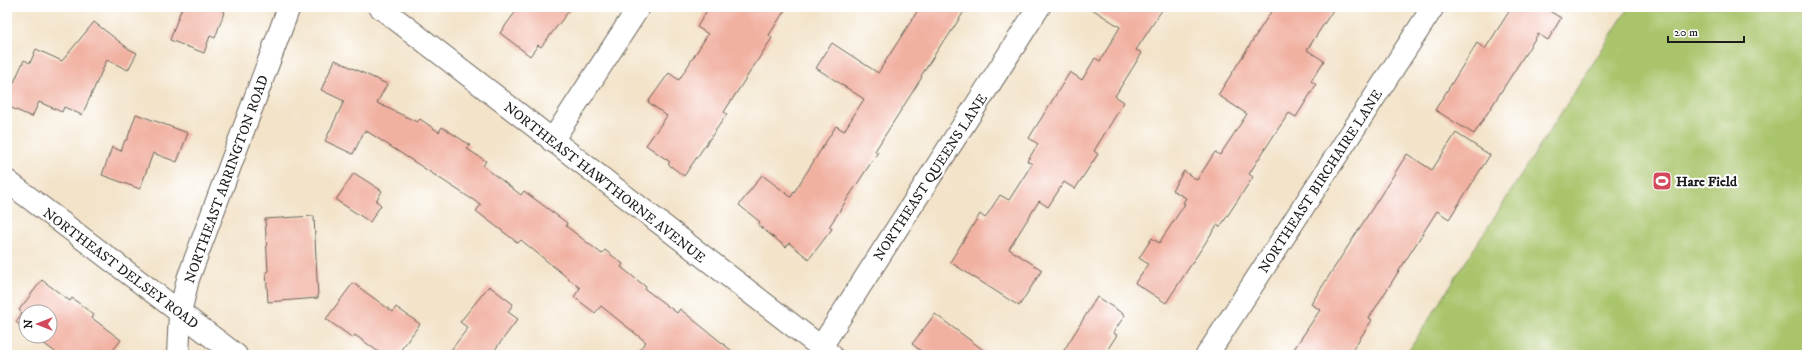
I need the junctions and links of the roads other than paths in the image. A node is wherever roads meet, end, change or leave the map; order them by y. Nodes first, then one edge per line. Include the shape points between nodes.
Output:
1 (289, 7) edge
2 (380, 7) edge
3 (639, 7) edge
4 (1039, 7) edge
5 (1433, 7) edge
6 (552, 141) junction
7 (7, 181) edge
8 (180, 313) junction
9 (826, 351) edge
10 (178, 355) edge
11 (236, 355) edge
12 (1207, 355) edge

1 - 8 street, NORTHEAST ARRINGTON ROAD via 188,279
2 - 6 street, NORTHEAST HAWTHORNE AVENUE
3 - 6 street
4 - 9 street, NORTHEAST QUEENS LANE
5 - 12 street, NORTHEAST BIRCHAIRE LANE
6 - 9 street, NORTHEAST HAWTHORNE AVENUE
7 - 8 street, NORTHEAST DELSEY ROAD
8 - 10 street, NORTHEAST ARRINGTON ROAD
8 - 11 street, NORTHEAST DELSEY ROAD

